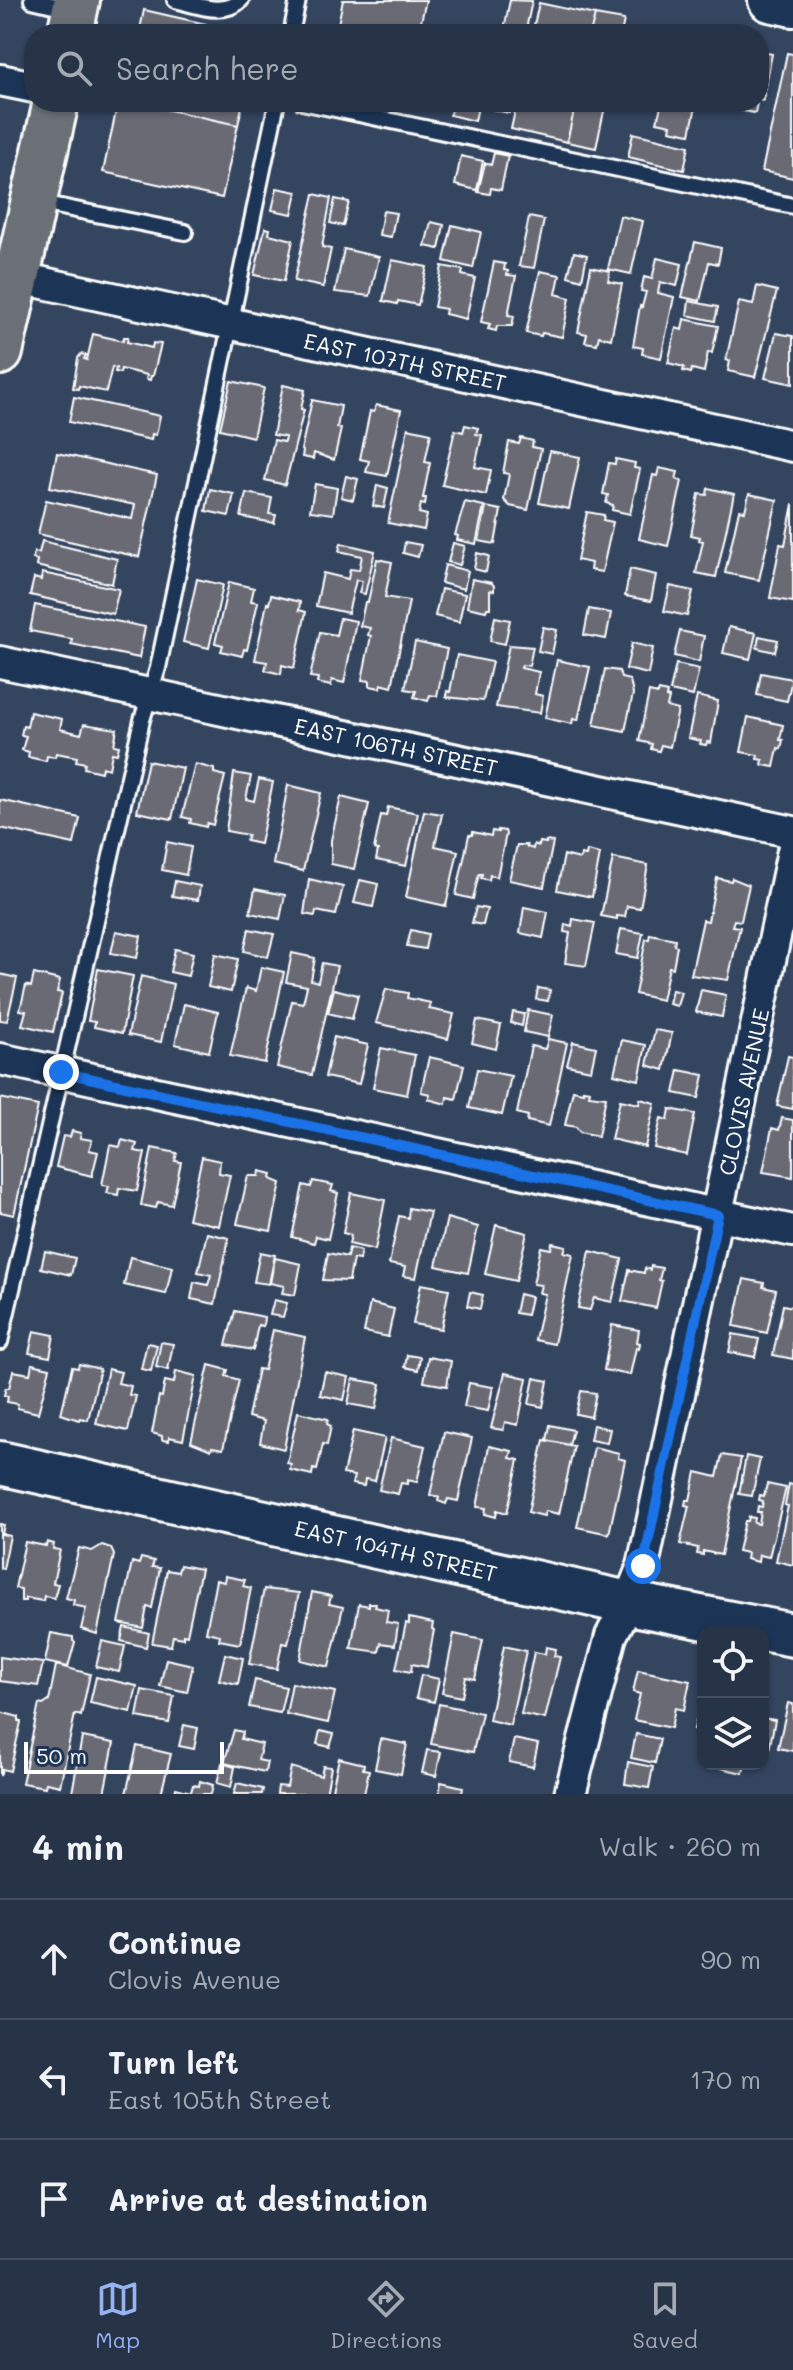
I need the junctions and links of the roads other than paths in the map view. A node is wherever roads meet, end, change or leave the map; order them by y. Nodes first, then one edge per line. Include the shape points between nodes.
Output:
1 (32, 0) edge
2 (175, 0) edge
3 (241, 0) edge
4 (298, 0) edge
5 (770, 0) edge
6 (793, 5) edge
7 (74, 15) edge
8 (293, 24) edge
9 (0, 80) edge
10 (24, 85) edge
11 (54, 112) edge
12 (275, 112) edge
13 (349, 112) edge
14 (35, 202) junction
15 (793, 206) edge
16 (185, 232) dead end
17 (16, 277) junction
18 (231, 324) junction
19 (0, 352) edge
20 (793, 446) edge
21 (0, 662) edge
22 (149, 694) junction
23 (793, 832) edge
24 (793, 851) edge
25 (0, 1059) edge
26 (61, 1072) junction
27 (718, 1215) junction
28 (793, 1231) edge
29 (0, 1342) edge
30 (0, 1463) edge
31 (628, 1603) junction
32 (793, 1635) edge
33 (570, 1794) edge

1 - 7 lane
2 - 3 lane via 219,10
4 - 8 lane
5 - 6 street
9 - 10 street
11 - 14 main road
12 - 18 lane
13 - 15 lane
14 - 16 lane
14 - 17 main road
17 - 18 street, EAST 107TH STREET
17 - 19 main road
18 - 20 street, EAST 107TH STREET
18 - 22 lane
21 - 22 street, EAST 106TH STREET
22 - 23 street, EAST 106TH STREET
22 - 26 lane
24 - 27 street, CLOVIS AVENUE
25 - 26 street
26 - 27 street
26 - 29 lane
27 - 28 street
27 - 31 street, CLOVIS AVENUE via 643,1566
30 - 31 street, EAST 104TH STREET
31 - 32 street, EAST 104TH STREET
31 - 33 street, CLOVIS AVENUE via 611,1636

